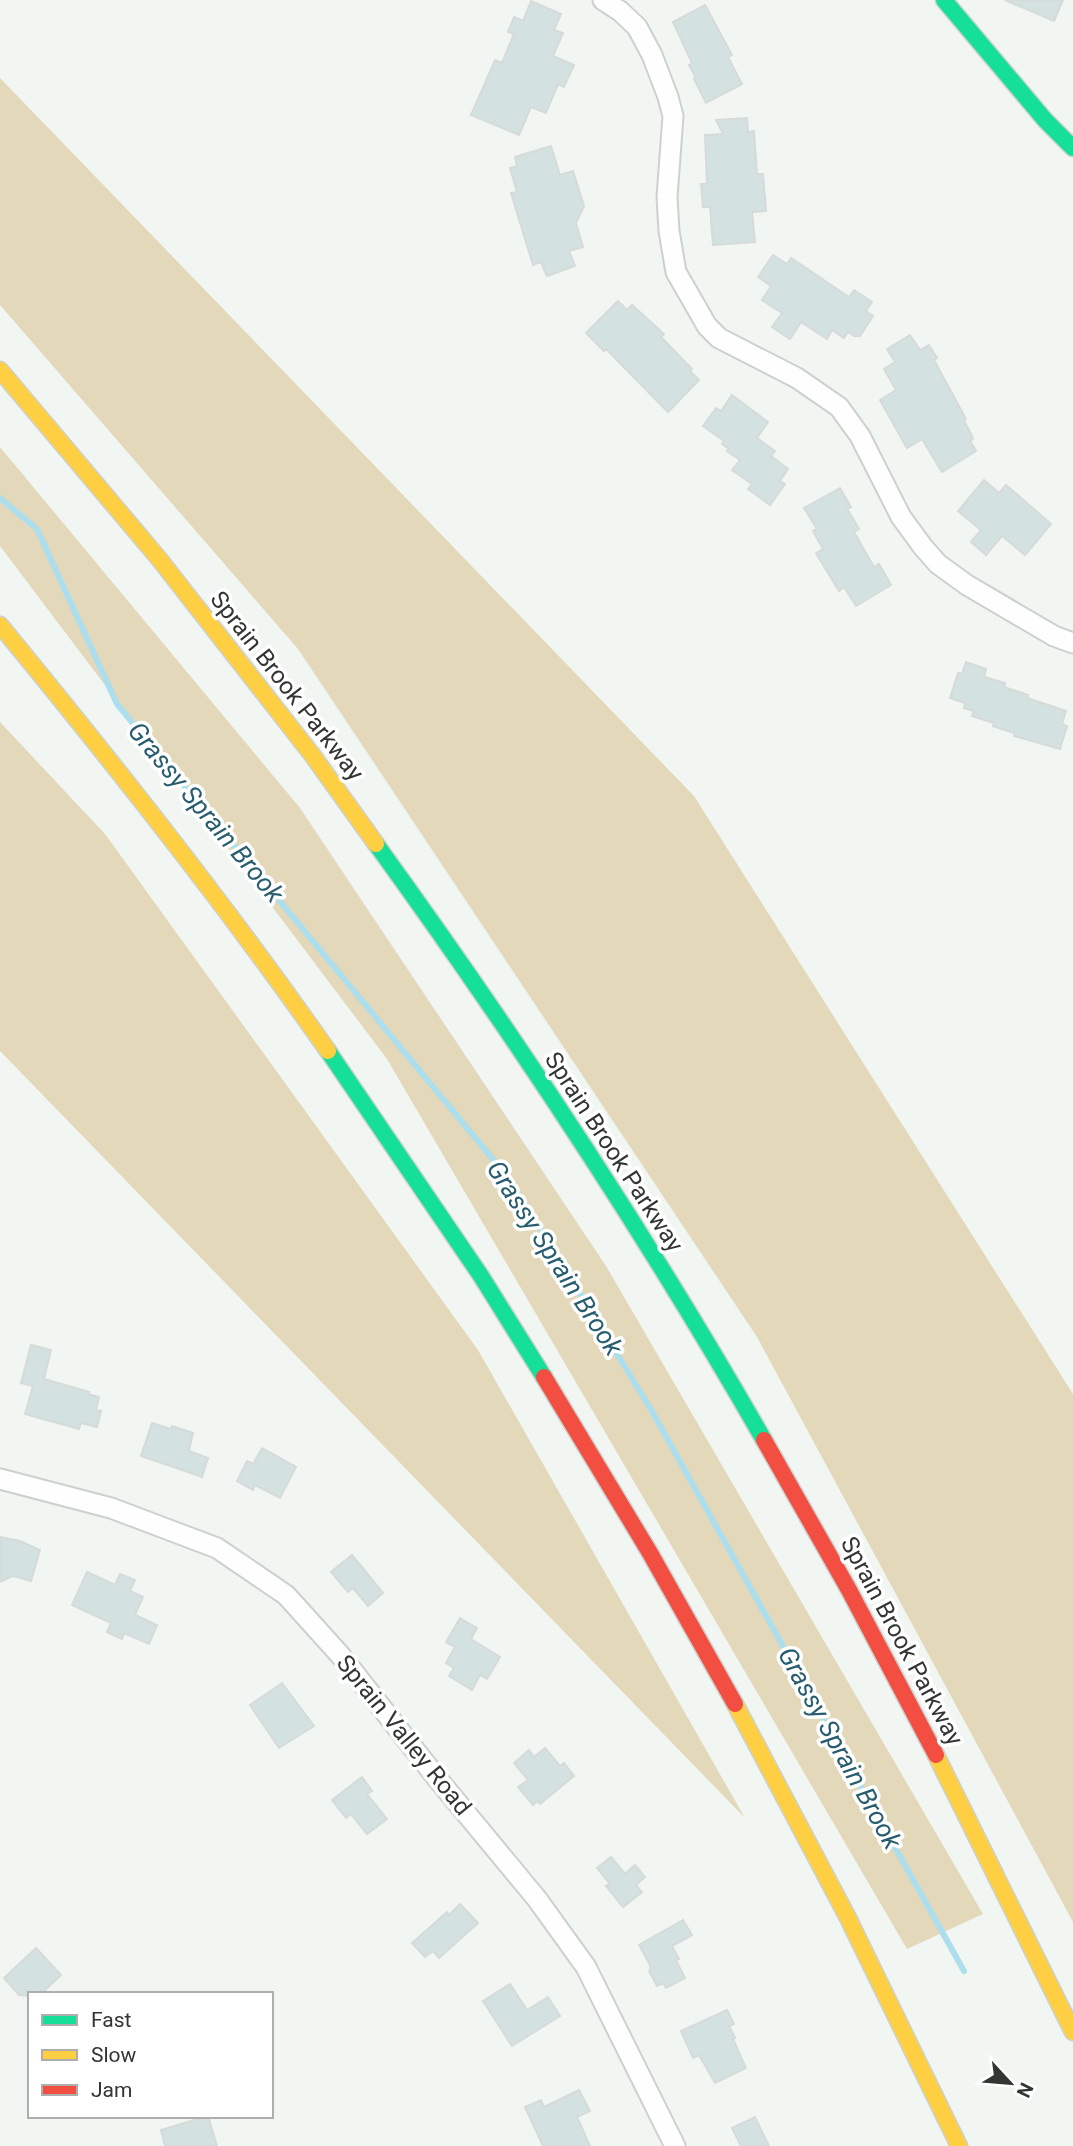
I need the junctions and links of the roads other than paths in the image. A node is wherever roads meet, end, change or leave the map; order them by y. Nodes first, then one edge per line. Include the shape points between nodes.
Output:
1 (603, 0) edge
2 (944, 0) edge
3 (1073, 148) edge
4 (0, 370) edge
5 (0, 625) edge
6 (1073, 643) edge
7 (0, 1479) edge
8 (1073, 2032) edge
9 (675, 2146) edge
10 (960, 2146) edge

1 - 6 street via 637,27 668,97 673,116 669,231 676,272 707,326 719,338 797,378 838,407 860,436 901,517 938,564 995,602
2 - 3 main road
4 - 8 main road, Sprain Brook Parkway via 168,570 330,779 590,1155 722,1367 860,1608 963,1803
5 - 10 main road via 243,931 380,1125 518,1334 744,1718
7 - 9 street, Sprain Valley Road via 111,1508 217,1548 286,1595 341,1656 537,1899 586,1967

